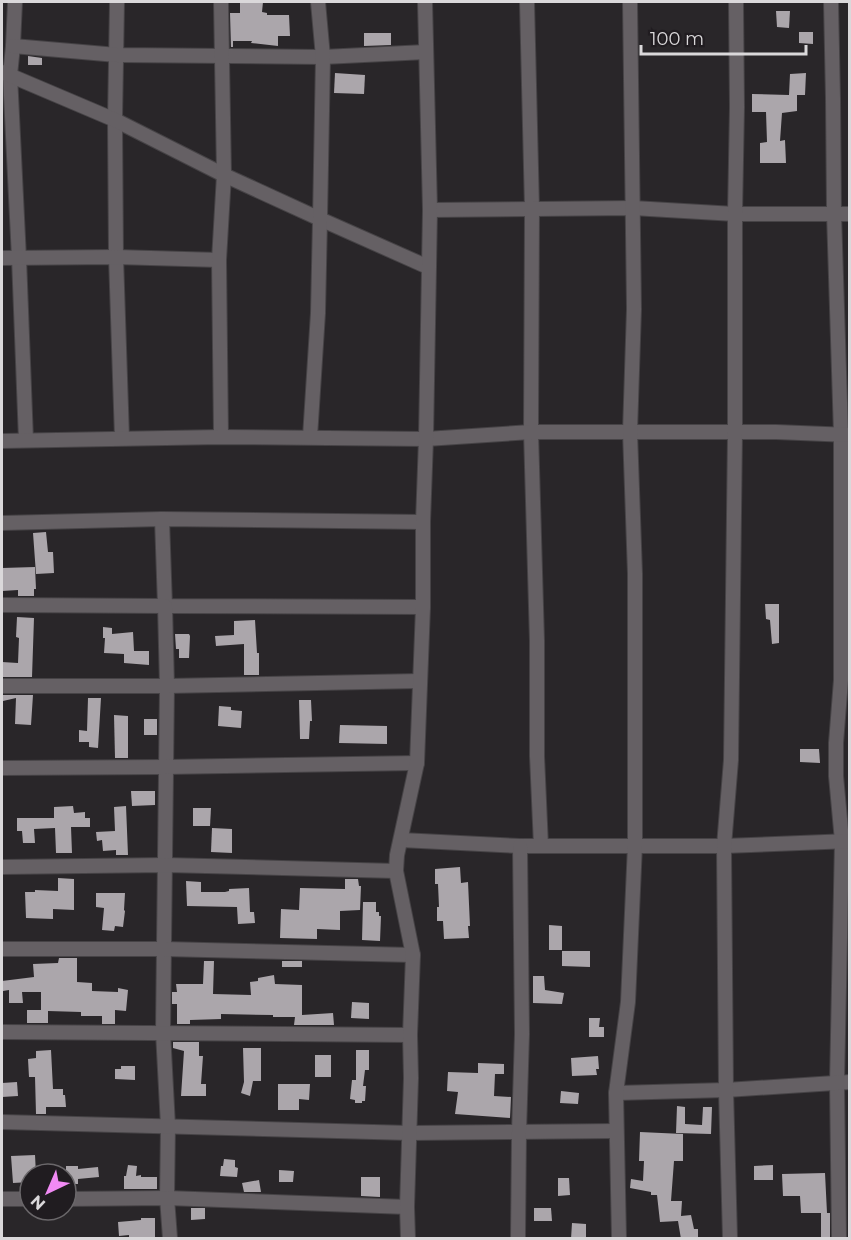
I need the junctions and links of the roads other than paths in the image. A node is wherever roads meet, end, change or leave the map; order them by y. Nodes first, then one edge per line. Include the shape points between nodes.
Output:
1 (15, 2) edge
2 (117, 2) edge
3 (221, 2) edge
4 (318, 2) edge
5 (425, 2) edge
6 (527, 2) edge
7 (630, 2) edge
8 (736, 2) edge
9 (831, 2) edge
10 (13, 46) junction
11 (426, 52) junction
12 (117, 55) junction
13 (223, 56) junction
14 (323, 57) junction
15 (6, 74) edge
16 (116, 120) junction
17 (224, 175) junction
18 (633, 208) junction
19 (532, 209) junction
20 (430, 210) junction
21 (735, 214) junction
22 (834, 214) junction
23 (849, 214) edge
24 (320, 219) junction
25 (116, 257) junction
26 (2, 258) edge
27 (19, 258) junction
28 (219, 260) junction
29 (428, 267) junction
30 (531, 432) junction
31 (630, 432) junction
32 (735, 432) junction
33 (845, 434) edge
34 (220, 437) junction
35 (310, 437) junction
36 (122, 438) junction
37 (426, 439) junction
38 (26, 440) junction
39 (2, 441) edge
40 (162, 519) junction
41 (423, 522) junction
42 (2, 523) edge
43 (2, 605) edge
44 (165, 606) junction
45 (423, 607) junction
46 (419, 681) junction
47 (2, 686) edge
48 (166, 686) junction
49 (417, 764) junction
50 (165, 767) junction
51 (2, 768) edge
52 (401, 840) junction
53 (846, 841) edge
54 (636, 845) junction
55 (520, 846) junction
56 (541, 846) junction
57 (724, 846) junction
58 (166, 865) junction
59 (2, 867) edge
60 (396, 871) junction
61 (2, 949) edge
62 (164, 949) junction
63 (413, 955) junction
64 (2, 1032) edge
65 (163, 1032) junction
66 (410, 1035) junction
67 (843, 1083) edge
68 (726, 1090) junction
69 (616, 1092) junction
70 (2, 1122) edge
71 (168, 1126) junction
72 (616, 1131) junction
73 (519, 1132) junction
74 (410, 1133) junction
75 (167, 1198) junction
76 (2, 1199) edge
77 (18, 1199) edge
78 (78, 1199) edge
79 (407, 1207) junction
80 (170, 1239) edge
81 (408, 1239) edge
82 (518, 1239) edge
83 (619, 1239) edge
84 (730, 1239) edge
85 (839, 1239) edge

1 - 10 street
2 - 12 street
3 - 13 street
4 - 14 street
5 - 11 street
6 - 19 street
7 - 18 street
8 - 21 street
9 - 22 street
10 - 12 street
10 - 15 street
11 - 14 street
11 - 20 street
12 - 13 street
12 - 16 street
13 - 14 street
13 - 17 street
14 - 24 street
15 - 16 street
15 - 27 street
16 - 17 street
16 - 25 street
17 - 24 street
17 - 28 street
18 - 19 street
18 - 21 street
18 - 31 street
19 - 20 street
19 - 30 street
20 - 29 street
21 - 22 street
21 - 32 street
22 - 23 street
22 - 33 street
24 - 29 street
24 - 35 street
25 - 27 street
25 - 28 street
25 - 36 street
26 - 27 street
27 - 38 street
28 - 34 street
29 - 37 street
30 - 31 street
30 - 37 street
30 - 56 street
31 - 32 street
31 - 54 street via 636,574
32 - 33 street
32 - 57 street via 731,760
33 - 53 street via 836,776
34 - 35 street
34 - 36 street
35 - 37 street
36 - 38 street
37 - 41 street
38 - 39 street
40 - 41 street
40 - 42 street
40 - 44 street
41 - 45 street
43 - 44 street
44 - 45 street
44 - 48 street
45 - 46 street
46 - 48 street
46 - 49 street
47 - 48 street
48 - 50 street
49 - 50 street
49 - 52 street
50 - 51 street
50 - 58 street
52 - 55 street
52 - 60 street
53 - 57 street
53 - 67 street
54 - 56 street
54 - 57 street
54 - 69 street via 628,1002
55 - 56 street
55 - 73 street
57 - 68 street
58 - 59 street
58 - 60 street
58 - 62 street
60 - 63 street
61 - 62 street
62 - 63 street
62 - 65 street
63 - 66 street
64 - 65 street
65 - 66 street
65 - 71 street
66 - 74 street
67 - 68 street
67 - 85 street
68 - 69 street
68 - 84 street
69 - 72 street
70 - 71 street
71 - 74 street
71 - 75 street
72 - 73 street
72 - 83 street
73 - 74 street
73 - 82 street
74 - 79 street
75 - 78 street
75 - 79 street
75 - 80 street
76 - 77 street
79 - 81 street

